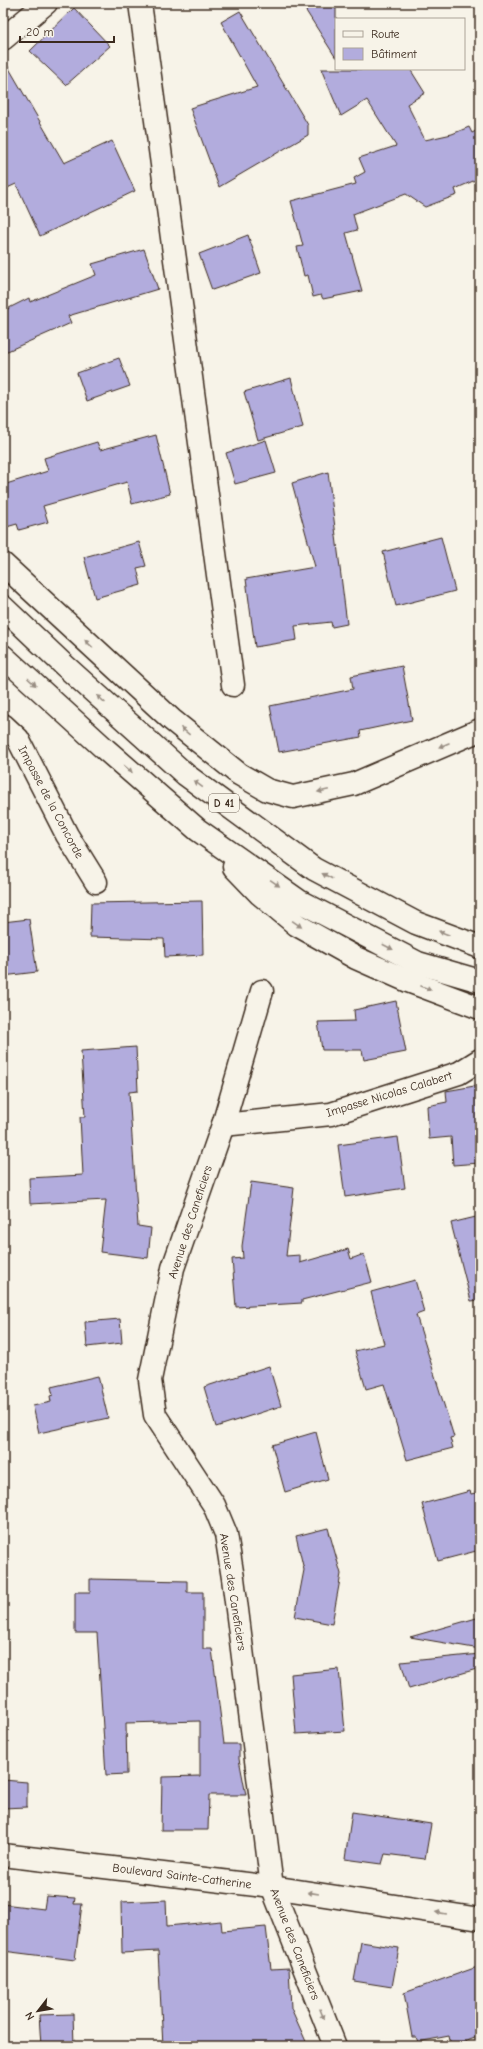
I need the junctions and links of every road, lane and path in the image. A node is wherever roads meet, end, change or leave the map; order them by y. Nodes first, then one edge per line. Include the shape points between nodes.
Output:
1 (46, 3) edge
2 (140, 3) edge
3 (3, 39) edge
4 (3, 564) edge
5 (3, 607) edge
6 (3, 656) edge
7 (233, 685) dead end
8 (3, 725) edge
9 (480, 730) edge
10 (198, 830) junction
11 (96, 882) dead end
12 (480, 947) edge
13 (480, 981) edge
14 (262, 991) dead end
15 (480, 1008) edge
16 (480, 1060) edge
17 (223, 1125) junction
18 (3, 1855) edge
19 (272, 1887) junction
20 (480, 1919) edge
21 (335, 2046) edge

1 - 3 main road
2 - 7 main road
9 -> 4 main road via 354,784 292,796 267,790 239,774 172,720
12 -> 5 main road, D 41 via 416,923 314,869 186,775
6 -> 10 main road
8 - 11 main road, Impasse de la Concorde via 18,739 67,835
10 -> 13 main road via 299,901 337,922 418,962
10 -> 15 main road via 260,894 297,925 356,958 408,982
14 - 17 main road, Avenue des Caneficiers
16 - 17 main road, Impasse Nicolas Calabert via 459,1073 331,1114
17 - 19 main road, Avenue des Caneficiers via 173,1268 150,1380 155,1415 214,1505 226,1534
18 - 19 main road, Boulevard Sainte-Catherine
20 -> 19 main road, Boulevard Sainte-Catherine
19 -> 21 main road, Avenue des Caneficiers

